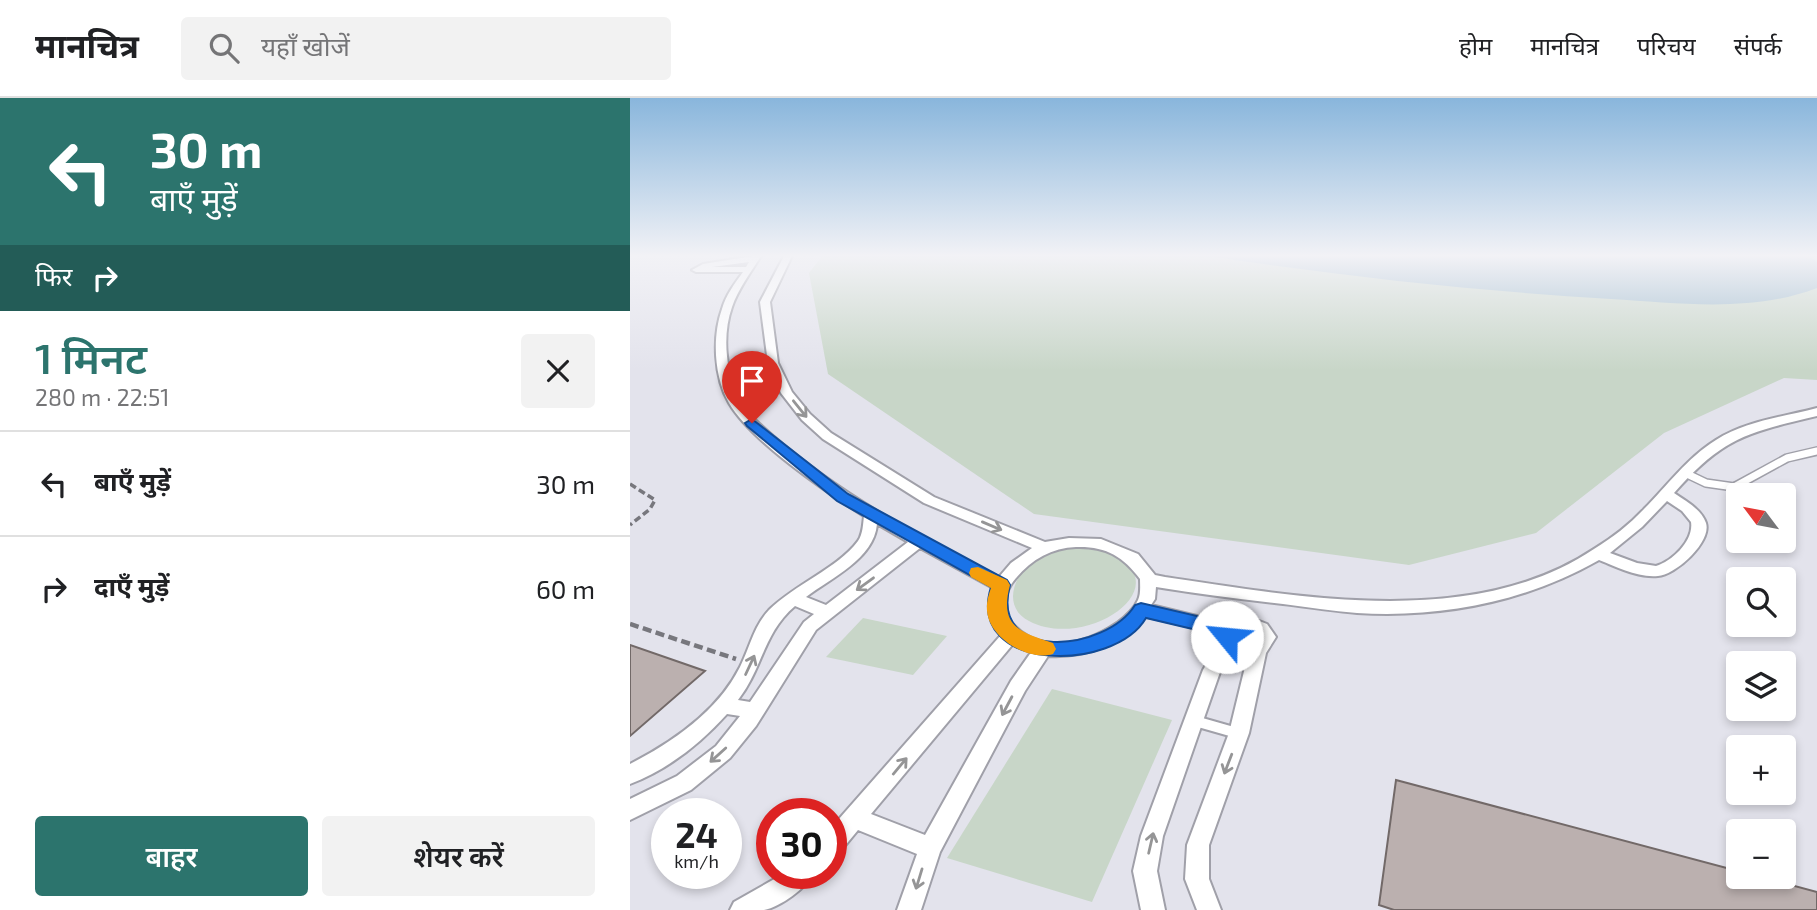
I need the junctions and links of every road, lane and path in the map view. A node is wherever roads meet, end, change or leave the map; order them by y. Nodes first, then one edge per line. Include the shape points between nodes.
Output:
1 (735, 294) edge
2 (769, 294) edge
3 (1817, 412) edge
4 (1817, 451) edge
5 (1685, 473) junction
6 (630, 484) edge
7 (1665, 494) junction
8 (871, 515) junction
9 (630, 525) edge
10 (918, 542) junction
11 (1045, 548) junction
12 (1597, 554) junction
13 (1149, 580) junction
14 (1001, 585) junction
15 (795, 599) junction
16 (1141, 610) junction
17 (826, 612) junction
18 (630, 624) edge
19 (1011, 635) junction
20 (1228, 637) junction
21 (1044, 649) junction
22 (1258, 651) junction
23 (751, 663) junction
24 (722, 705) junction
25 (755, 711) junction
26 (1194, 721) junction
27 (1239, 733) junction
28 (630, 775) edge
29 (630, 810) edge
30 (856, 819) junction
31 (847, 828) edge
32 (930, 848) junction
33 (781, 889) edge
34 (742, 910) edge
35 (909, 910) edge
36 (1153, 910) edge
37 (1209, 910) edge

1 - 8 street via 727,307 723,333 723,358 733,398 752,423 800,466
2 -> 11 street via 765,302 773,363 787,393 806,417 827,436 929,500
3 - 5 street via 1739,433 1714,447
4 - 5 lane via 1787,458 1734,487 1706,483
5 - 7 street
6 - 9 path via 655,500
7 - 12 street via 1626,534
7 - 12 street via 1696,517 1698,541 1658,571
8 - 10 street
8 - 15 street via 863,545
10 - 14 street
10 -> 17 street
11 - 13 street via 1096,542 1121,548 1140,562
11 - 14 street via 1016,565
12 - 13 street via 1561,576 1520,589 1466,602 1410,607 1364,607
13 - 16 street
14 - 19 street via 996,603 999,620
15 - 17 street
15 - 23 street via 765,627
16 - 20 street
16 - 21 street via 1111,638 1078,648
17 - 25 street via 802,637
18 - 23 path
19 - 21 street
30 -> 19 street
20 - 22 street via 1236,651
20 - 22 street via 1236,625 1245,622 1263,629 1267,637
20 - 26 street
21 -> 32 street via 1018,686
22 - 27 street
24 -> 23 street
24 - 25 street
24 - 28 street via 675,750
25 -> 29 street via 723,752 684,783
26 - 27 lane
36 -> 26 street via 1145,871 1152,836
27 -> 37 street via 1198,845 1198,879
30 - 31 street
30 - 32 street
32 -> 35 street
33 - 34 street

